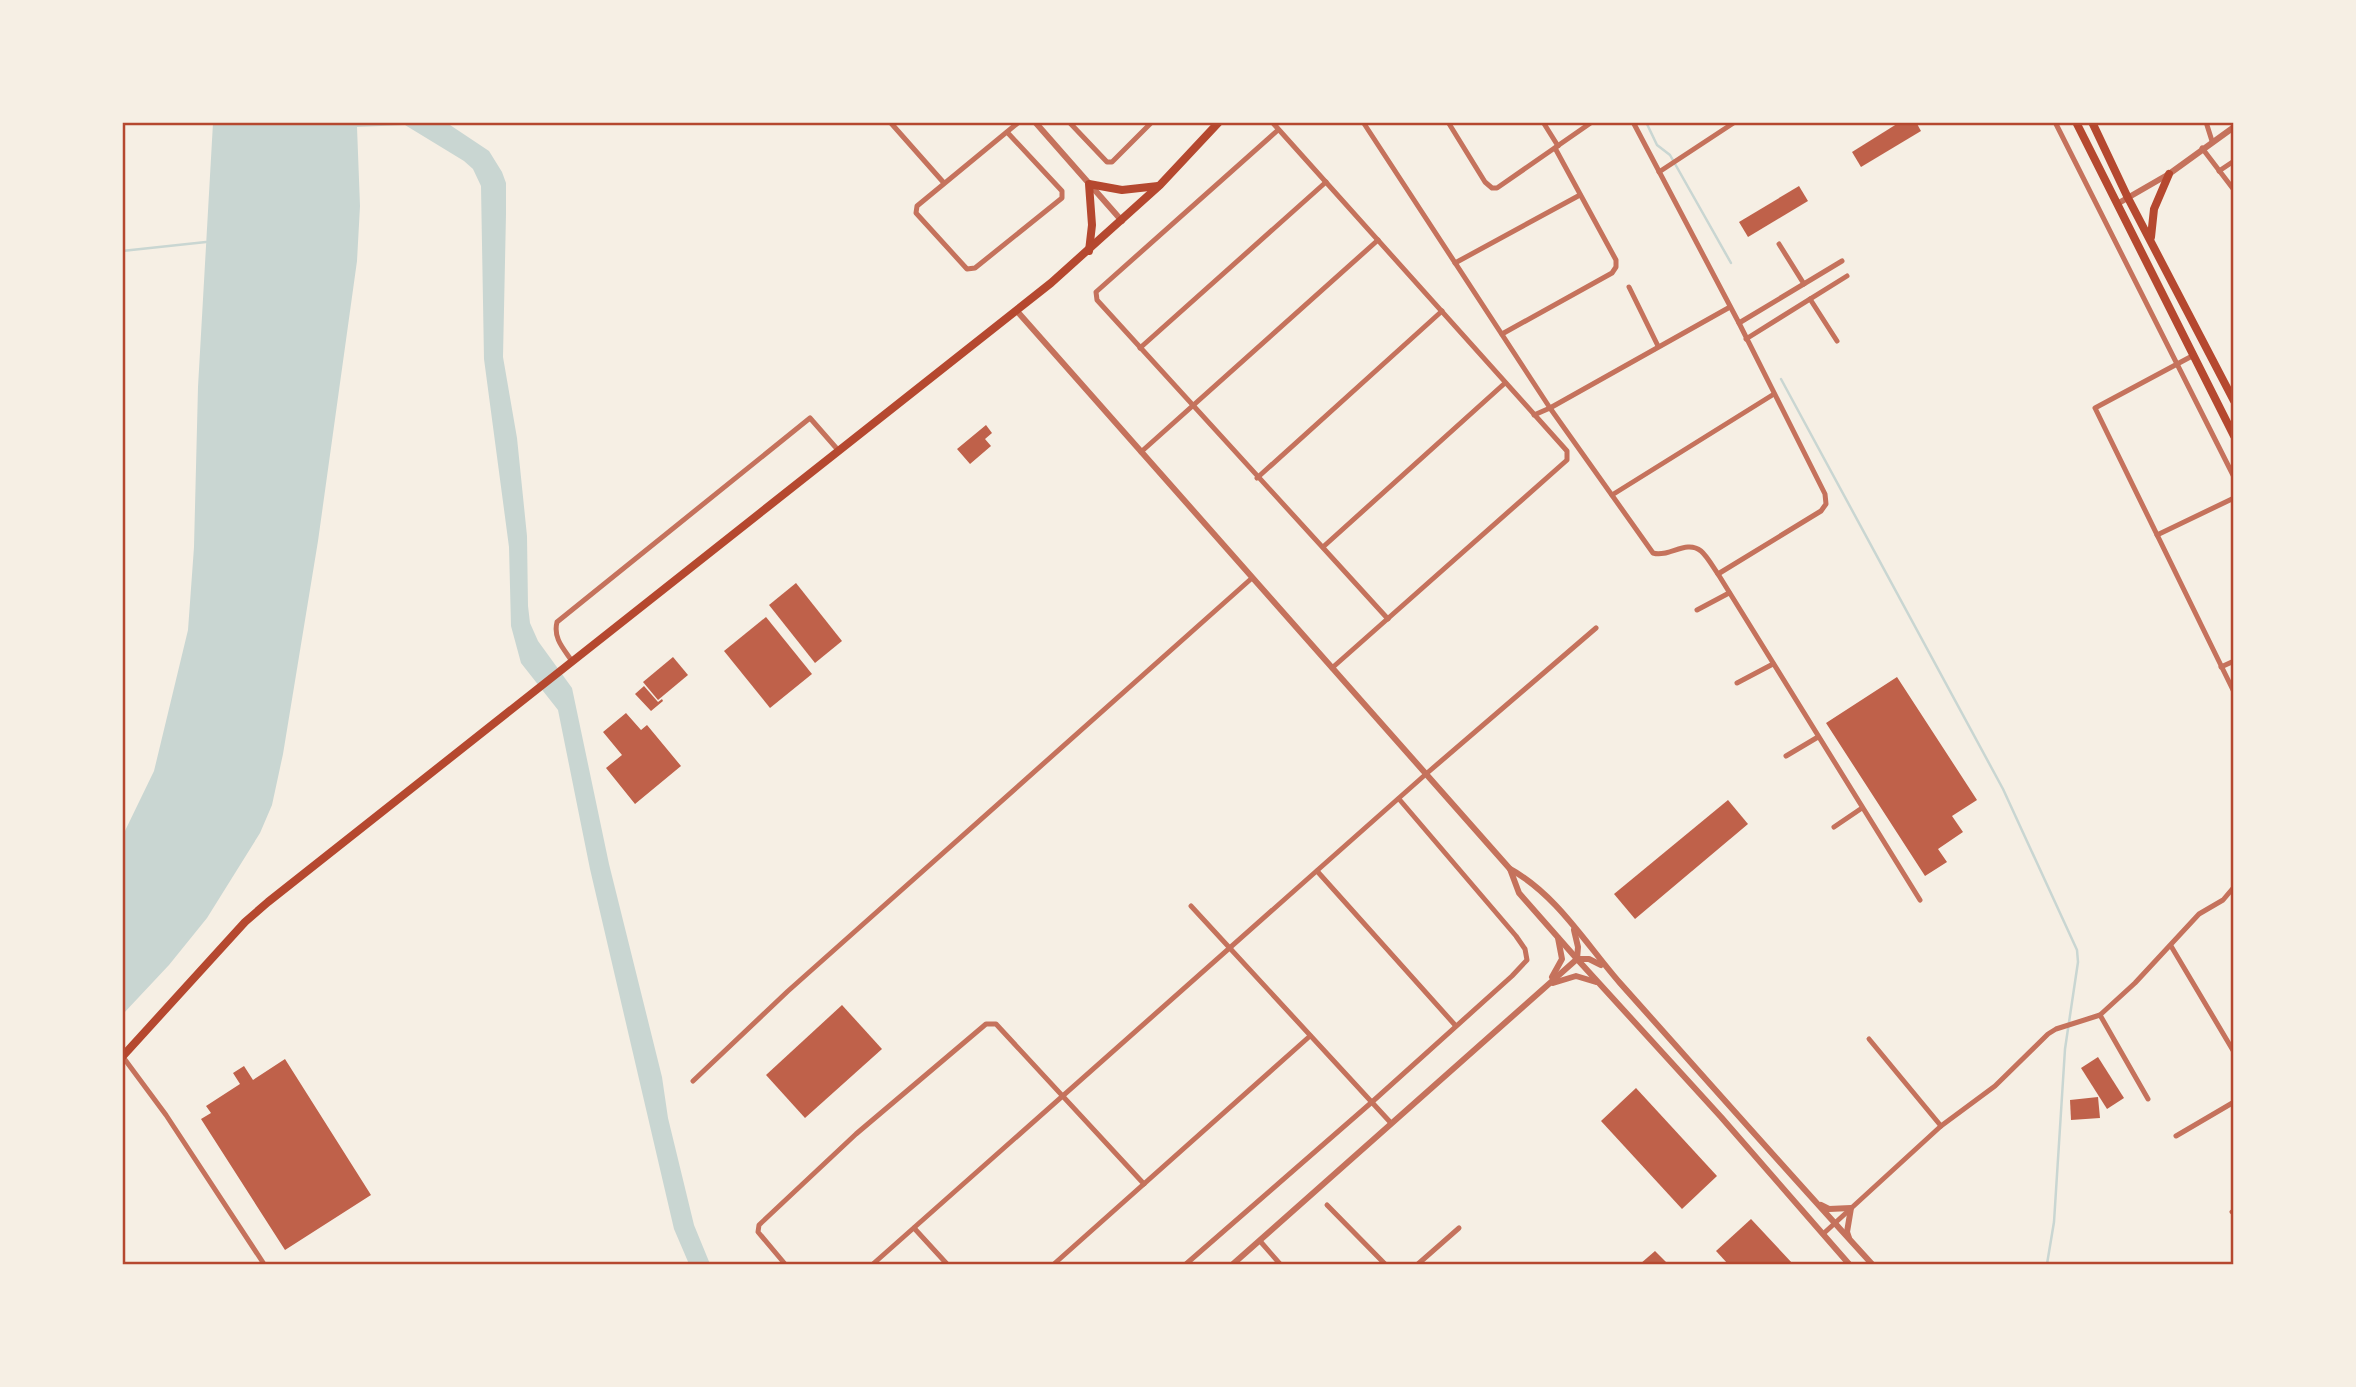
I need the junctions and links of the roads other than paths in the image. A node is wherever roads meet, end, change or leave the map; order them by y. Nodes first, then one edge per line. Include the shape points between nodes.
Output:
1 (890, 122) edge
2 (1019, 122) edge
3 (1035, 122) edge
4 (1069, 122) edge
5 (1152, 122) edge
6 (1272, 122) edge
7 (1363, 122) edge
8 (1448, 122) edge
9 (1542, 122) edge
10 (1592, 122) edge
11 (1633, 122) edge
12 (1735, 122) edge
13 (2055, 122) edge
14 (2076, 122) edge
15 (2092, 122) edge
16 (2206, 122) edge
17 (1216, 124) edge
18 (2232, 124) edge
19 (1278, 130) junction
20 (1007, 132) junction
21 (2212, 141) junction
22 (1556, 147) junction
23 (2202, 148) junction
24 (2234, 161) edge
25 (2219, 171) junction
26 (1659, 172) junction
27 (2169, 174) junction
28 (1326, 182) junction
29 (944, 183) junction
30 (1089, 184) junction
31 (1160, 185) junction
32 (2234, 190) edge
33 (1580, 195) junction
34 (2128, 198) junction
35 (2117, 204) junction
36 (1122, 221) junction
37 (2151, 239) junction
38 (1378, 240) junction
39 (1779, 244) dead end
40 (1089, 251) junction
41 (1842, 261) dead end
42 (1455, 263) junction
43 (1847, 276) dead end
44 (1804, 284) junction
45 (1629, 287) dead end
46 (1810, 299) junction
47 (1730, 307) junction
48 (1016, 310) junction
49 (1442, 311) junction
50 (1739, 323) junction
51 (1502, 334) junction
52 (1746, 339) junction
53 (1837, 341) dead end
54 (1658, 346) junction
55 (1140, 348) junction
56 (2194, 355) junction
57 (2178, 364) junction
58 (1505, 383) junction
59 (1773, 394) junction
60 (2234, 401) edge
61 (1192, 406) junction
62 (1550, 408) junction
63 (1534, 415) junction
64 (2234, 436) edge
65 (838, 450) junction
66 (1141, 452) junction
67 (2234, 477) edge
68 (1257, 478) junction
69 (1612, 495) junction
70 (2234, 498) edge
71 (2157, 535) junction
72 (1323, 547) junction
73 (1718, 574) junction
74 (1252, 579) junction
75 (1729, 593) junction
76 (1697, 610) dead end
77 (1388, 619) junction
78 (1596, 628) dead end
79 (2234, 660) edge
80 (572, 661) junction
81 (1773, 664) junction
82 (2221, 667) junction
83 (1332, 668) junction
84 (1737, 683) dead end
85 (2234, 692) edge
86 (1818, 737) junction
87 (1786, 756) dead end
88 (1426, 774) junction
89 (1399, 799) junction
90 (1862, 808) junction
91 (1834, 827) dead end
92 (1510, 869) junction
93 (1317, 871) junction
94 (2234, 887) edge
95 (1920, 900) dead end
96 (1191, 906) dead end
97 (1572, 925) junction
98 (1558, 937) junction
99 (2171, 946) junction
100 (1230, 949) junction
101 (1577, 959) junction
102 (1610, 972) junction
103 (1601, 984) junction
104 (1539, 991) junction
105 (2100, 1015) junction
106 (1455, 1025) junction
107 (1310, 1036) junction
108 (1868, 1039) dead end
109 (2234, 1052) edge
110 (123, 1057) edge
111 (694, 1081) dead end
112 (1065, 1096) junction
113 (2148, 1099) dead end
114 (2234, 1101) edge
115 (1372, 1102) junction
116 (1391, 1123) junction
117 (1941, 1126) junction
118 (2176, 1136) dead end
119 (1144, 1184) junction
120 (1817, 1203) junction
121 (1327, 1205) dead end
122 (1851, 1208) junction
123 (1835, 1223) junction
124 (914, 1228) junction
125 (1459, 1228) dead end
126 (1823, 1234) junction
127 (1849, 1240) junction
128 (1260, 1241) junction
129 (264, 1265) edge
130 (785, 1265) edge
131 (873, 1265) edge
132 (947, 1265) edge
133 (1054, 1265) edge
134 (1186, 1265) edge
135 (1233, 1265) edge
136 (1280, 1265) edge
137 (1385, 1265) edge
138 (1418, 1265) edge
139 (1849, 1265) edge
140 (1872, 1265) edge

1 - 29 street
2 - 20 street
3 - 30 street
4 - 5 street via 1107,162
6 - 19 street
7 - 42 street
8 - 22 street via 1492,188
9 - 22 street
10 - 22 street
11 - 26 street
12 - 26 street
13 - 57 street
14 - 35 main road
15 - 34 main road
16 - 21 street
17 - 31 main road
18 - 21 street
19 - 28 street
19 - 55 street via 1096,292 1097,300
20 - 29 street
20 - 29 street via 1062,191 1062,198 975,268 967,269 916,213 917,206
21 - 23 street
22 - 33 street
23 - 25 street
23 - 27 street
24 - 25 street
25 - 32 street
26 - 47 street
27 - 34 street
27 - 37 main road via 2154,209
28 - 38 street
28 - 55 street
30 - 31 main road via 1122,190
30 - 36 street
30 - 40 main road
31 - 36 main road
33 - 42 street
33 - 51 street via 1616,267
34 - 35 street
34 - 37 main road
35 - 56 main road
36 - 40 main road
37 - 60 main road
38 - 49 street
38 - 61 street
39 - 44 street
40 - 48 main road
41 - 44 street
42 - 51 street
43 - 46 street
44 - 50 street
45 - 54 street
46 - 52 street
46 - 53 street
47 - 50 street
47 - 54 street
48 - 65 main road
48 - 66 street
49 - 58 street
49 - 68 street
50 - 52 street
51 - 62 street
52 - 59 street
54 - 62 street
55 - 61 street
56 - 57 street
56 - 64 main road
57 - 67 street
57 - 71 street via 2095,408
58 - 63 street
58 - 72 street
59 - 69 street
59 - 73 street via 1826,504 1811,519
61 - 66 street
61 - 68 street
62 - 63 street
62 - 69 street
63 - 77 street via 1567,451 1567,460
65 - 80 main road
65 - 80 street via 810,418 557,622 557,640
66 - 74 street
68 - 72 street
69 - 73 street via 1653,553 1661,556 1688,546 1700,550
70 - 71 street
71 - 82 street
72 - 77 street
73 - 75 street
74 - 83 street
74 - 111 street via 797,983
75 - 76 street
75 - 81 street
77 - 83 street
78 - 88 street
79 - 82 street
80 - 110 main road via 245,922
81 - 84 street
81 - 86 street
82 - 85 street
83 - 88 street
86 - 87 street
86 - 90 street
88 - 89 street
88 - 92 street
89 - 93 street
89 - 106 street via 1525,949 1527,960 1521,968
90 - 91 street
90 - 95 street
92 - 97 street via 1531,880
92 - 98 street via 1519,893
93 - 100 street
93 - 106 street
94 - 99 street via 2199,914
96 - 100 street
97 - 101 street
97 - 102 street
98 - 101 street
98 - 104 street via 1562,959
99 - 105 street
99 - 109 street
100 - 107 street
100 - 112 street
101 - 102 street via 1589,959
101 - 103 street
101 - 104 street
102 - 120 street
103 - 104 street via 1576,976
103 - 126 street
104 - 116 street
105 - 113 street
105 - 117 street via 2056,1029 1995,1086
106 - 115 street
107 - 115 street
107 - 119 street
108 - 117 street
110 - 129 street
112 - 119 street
112 - 124 street
112 - 130 street via 996,1024 986,1024 856,1134 759,1225 758,1232
114 - 118 street
115 - 116 street
115 - 134 street
116 - 128 street
117 - 122 street
119 - 133 street
120 - 122 street via 1829,1209
120 - 123 street
121 - 137 street
122 - 123 street
122 - 127 street
123 - 126 street
123 - 127 street
124 - 131 street
124 - 132 street
125 - 138 street
126 - 139 street
127 - 140 street
128 - 135 street
128 - 136 street

